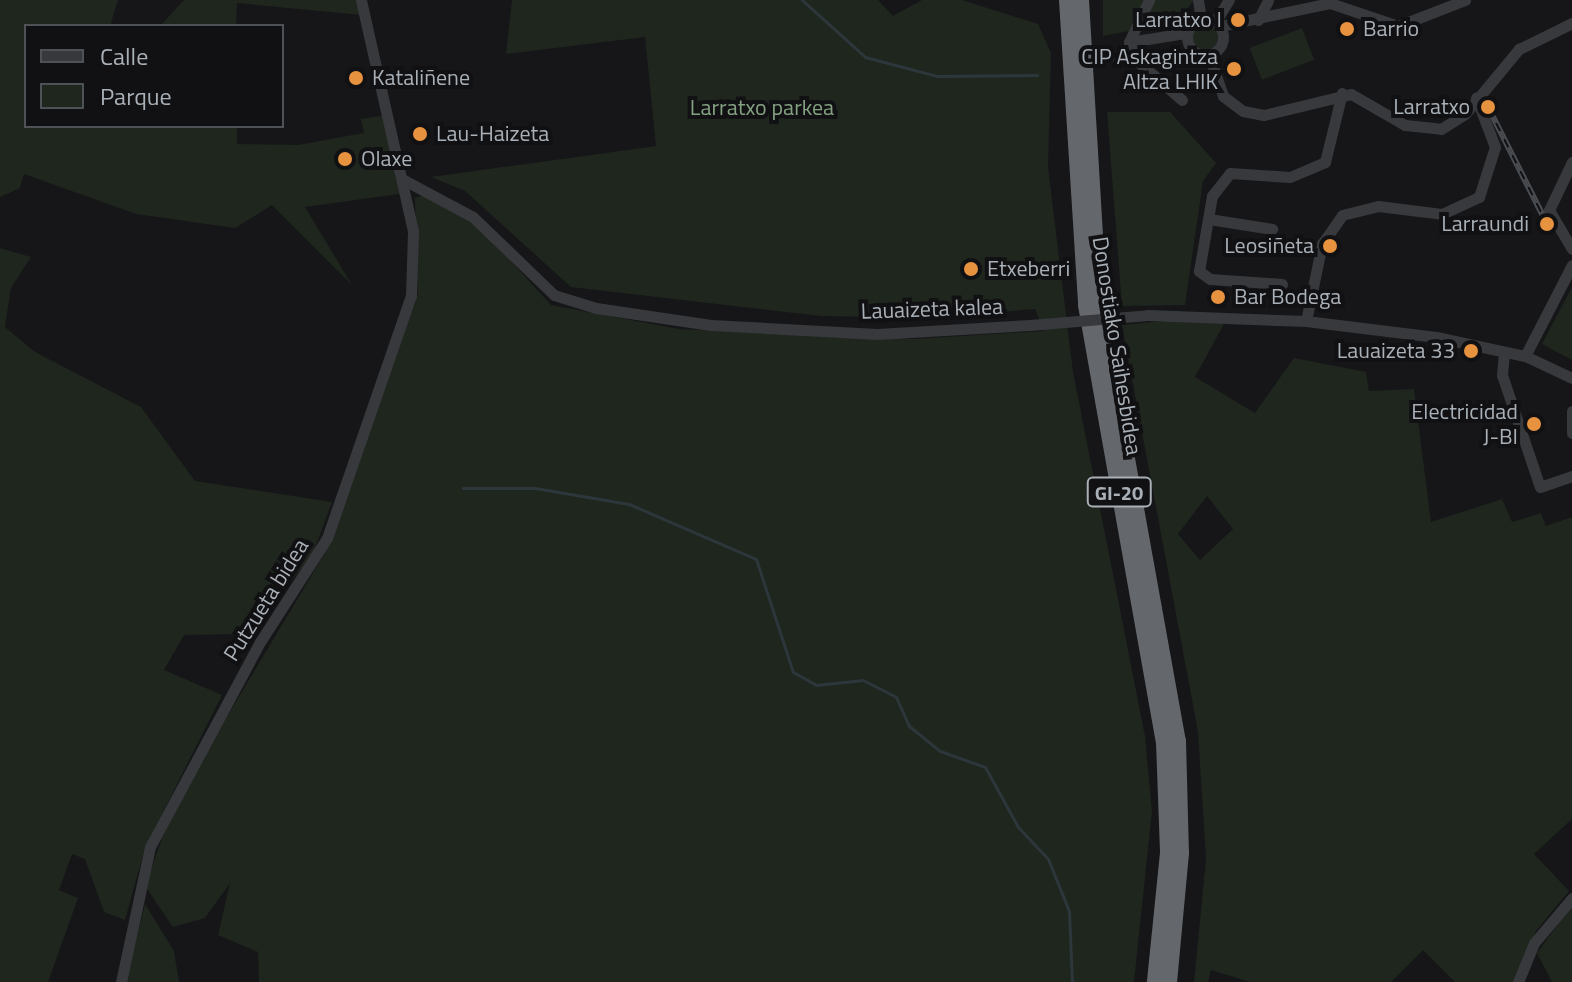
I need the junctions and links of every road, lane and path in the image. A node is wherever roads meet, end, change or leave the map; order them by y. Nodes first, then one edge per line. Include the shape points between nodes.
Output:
1 (361, 0) edge
2 (1067, 0) edge
3 (1081, 0) edge
4 (1149, 0) edge
5 (1198, 0) edge
6 (1229, 0) edge
7 (1268, 0) edge
8 (1465, 0) edge
9 (1201, 19) junction
10 (1258, 20) junction
11 (1572, 23) edge
12 (1218, 24) junction
13 (1186, 33) junction
14 (1129, 42) junction
15 (1209, 55) junction
16 (1342, 93) junction
17 (1476, 97) junction
18 (1182, 100) dead end
19 (1467, 110) junction
20 (1483, 120) junction
21 (1450, 126) junction
22 (1422, 129) junction
23 (1572, 162) edge
24 (404, 180) junction
25 (423, 188) junction
26 (409, 207) junction
27 (1209, 219) junction
28 (1272, 229) dead end
29 (1572, 249) edge
30 (1572, 265) edge
31 (1282, 284) dead end
32 (1306, 321) junction
33 (1504, 352) junction
34 (1525, 356) junction
35 (1572, 378) edge
36 (1572, 411) edge
37 (1572, 433) edge
38 (1572, 476) edge
39 (1572, 898) edge
40 (121, 982) edge
41 (1155, 982) edge
42 (1169, 982) edge
43 (1518, 982) edge

1 - 24 street, Putzueta bidea
2 - 41 highway, Donostiako Saihesbidea / GI-20 via 1086,305 1164,742 1168,853
3 - 42 highway, Donostiako Saihesbidea / GI-20 via 1099,303 1178,741 1181,853
4 - 14 street
5 - 9 street
6 - 12 street
7 - 10 street
8 - 10 street via 1398,26 1342,3
9 - 12 street
9 - 13 street
10 - 12 street
11 - 17 street via 1519,49
12 - 15 street via 1222,43
13 - 14 street
13 - 15 street via 1192,50
14 - 18 street via 1136,60
15 - 16 street via 1223,96 1243,111 1274,114
16 - 22 street
16 - 27 street via 1325,162 1290,177 1230,173 1216,186
17 - 19 street
17 - 20 street
19 - 20 street
19 - 21 street
19 - 22 street
20 - 21 street
20 - 32 street via 1495,157 1479,197 1442,214 1378,206 1342,215 1322,244
21 - 22 street
23 - 29 street via 1549,210
24 - 25 street, Lauaizeta kalea
24 - 26 street, Putzueta bidea
25 - 26 street
25 - 32 street, Lauaizeta kalea, bridge via 491,231 554,295 596,308 695,324 877,334 1148,315
26 - 40 street, Putzueta bidea via 411,296 327,538 260,642 156,834
27 - 28 street
27 - 31 street via 1199,271 1210,279
30 - 34 street
32 - 33 street, Lauaizeta kalea
33 - 34 street, Lauaizeta kalea
33 - 38 street via 1502,375 1540,487
34 - 35 street, Lauaizeta kalea
36 - 37 street
39 - 43 street via 1534,943

